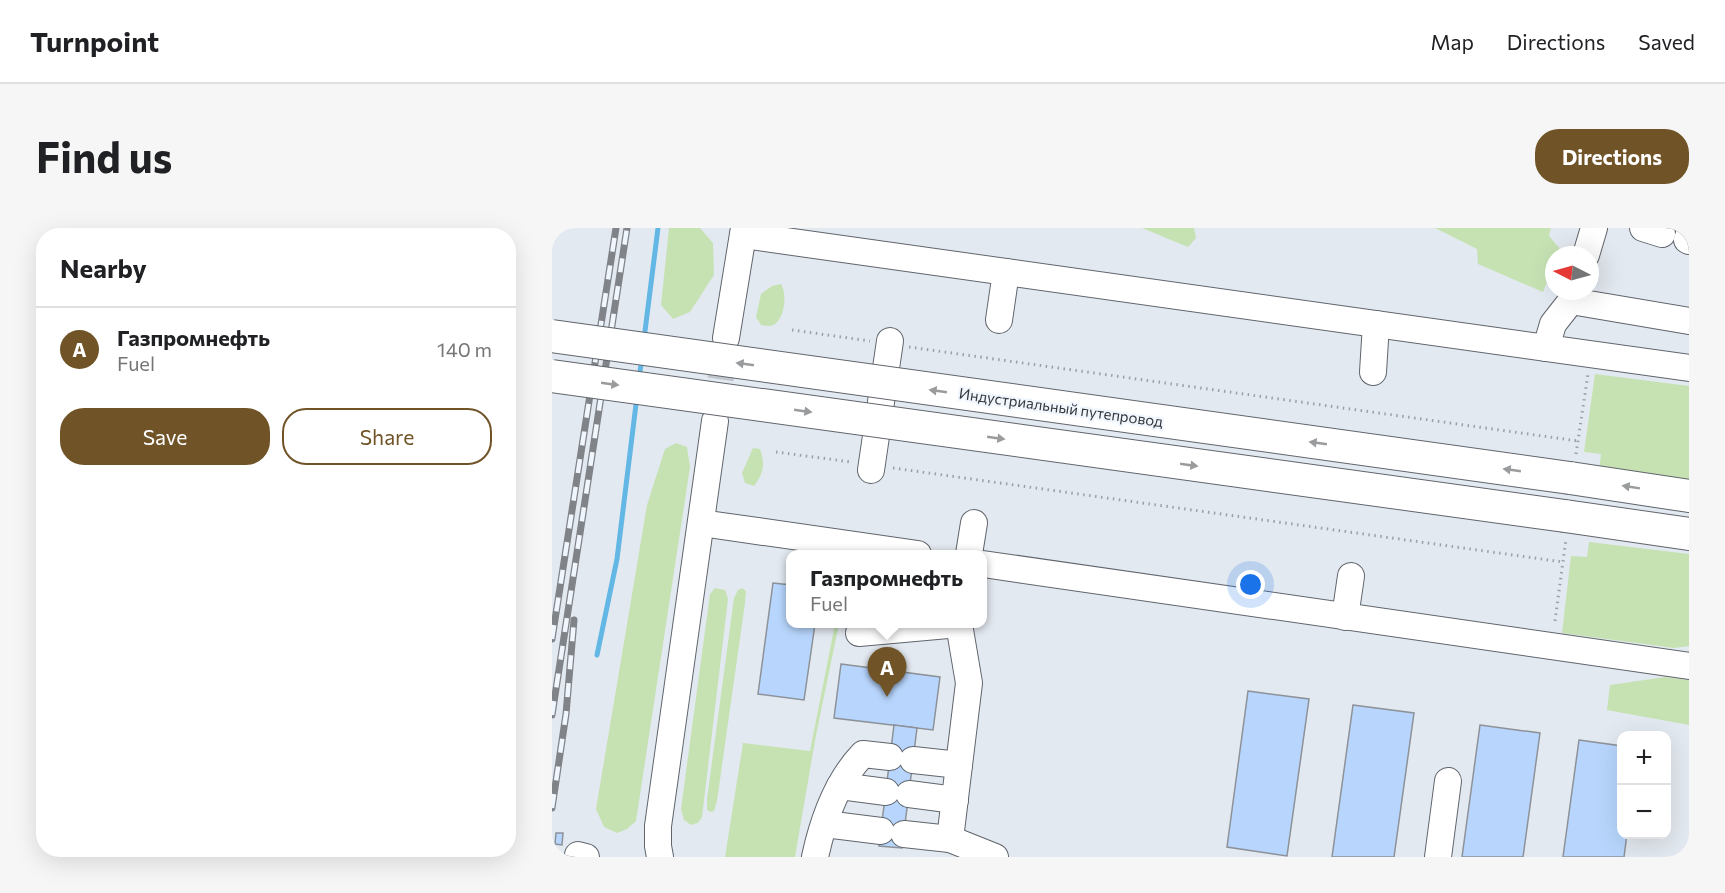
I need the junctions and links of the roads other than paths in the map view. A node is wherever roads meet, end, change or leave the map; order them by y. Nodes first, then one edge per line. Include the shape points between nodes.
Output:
1 (1594, 228) edge
2 (743, 232) edge
3 (1689, 234) edge
4 (1689, 241) edge
5 (1589, 246) edge
6 (1006, 272) junction
7 (1570, 300) edge
8 (1592, 300) edge
9 (999, 320) dead end
10 (1689, 321) edge
11 (1376, 324) junction
12 (552, 336) edge
13 (726, 338) tunnel mouth
14 (889, 342) road end
15 (1546, 348) junction
16 (1689, 368) edge
17 (1373, 372) dead end
18 (552, 376) edge
19 (715, 421) tunnel mouth
20 (872, 468) road end
21 (1688, 496) edge
22 (701, 523) junction
23 (974, 523) dead end
24 (1687, 535) edge
25 (884, 550) edge
26 (970, 550) edge
27 (987, 565) edge
28 (1351, 576) dead end
29 (1345, 616) junction
30 (914, 628) edge
31 (960, 628) edge
32 (858, 633) dead end
33 (1689, 653) edge
34 (1658, 662) junction
35 (1689, 666) edge
36 (959, 765) junction
37 (1448, 781) dead end
38 (840, 786) junction
39 (955, 800) junction
40 (825, 824) junction
41 (950, 839) junction
42 (660, 857) edge
43 (815, 857) edge
44 (995, 857) edge
45 (1438, 857) edge

1 - 5 street
2 - 6 street
2 - 13 street
3 - 4 street
6 - 9 street
6 - 11 street
7 - 15 street via 1553,324
8 - 10 street
11 - 15 street
11 - 17 street
21 -> 12 main road, Индустриальный путепровод, bridge via 1572,469
14 - 20 street
15 - 16 street
18 -> 24 main road, bridge via 1563,526
19 - 22 street
22 - 25 street
22 - 42 street via 658,826
23 - 26 street
27 - 29 street
28 - 29 street
29 - 34 street
30 - 32 street
31 - 36 street via 969,683
33 - 34 street
34 - 35 street
36 - 38 street via 863,754 848,769
36 - 39 street
37 - 45 street
38 - 39 street
38 - 40 street
39 - 41 street
40 - 41 street
40 - 43 street
41 - 44 street

